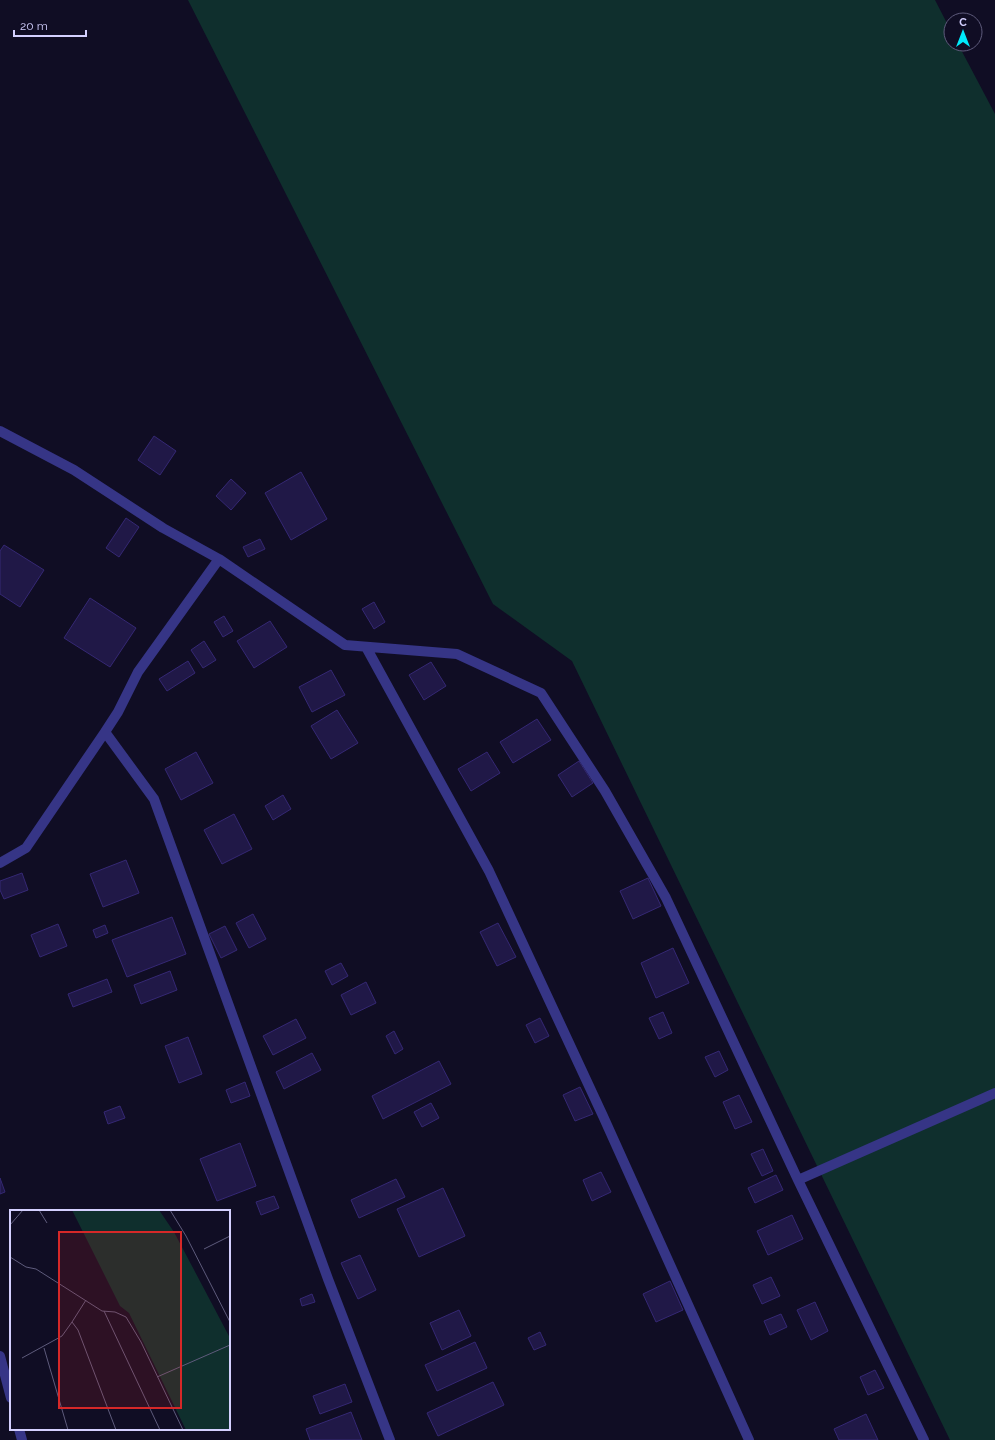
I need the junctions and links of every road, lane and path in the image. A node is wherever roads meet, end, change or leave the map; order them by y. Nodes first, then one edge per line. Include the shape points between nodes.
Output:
1 (0, 431) edge
2 (219, 559) junction
3 (366, 647) junction
4 (105, 732) junction
5 (0, 863) edge
6 (995, 1093) edge
7 (798, 1180) junction
8 (0, 1356) edge
9 (10, 1394) edge
10 (19, 1430) edge
11 (22, 1440) edge
12 (390, 1440) edge
13 (748, 1440) edge
14 (924, 1440) edge

1 - 2 street via 74,470 163,528
2 - 3 street via 345,646
2 - 4 street via 138,672
3 - 7 street via 457,654 541,693 605,791 666,898
3 - 13 street via 489,871 603,1116
4 - 5 street via 26,848
4 - 12 street via 154,799 325,1271
6 - 7 street
7 - 14 street
8 - 9 street
10 - 11 street

